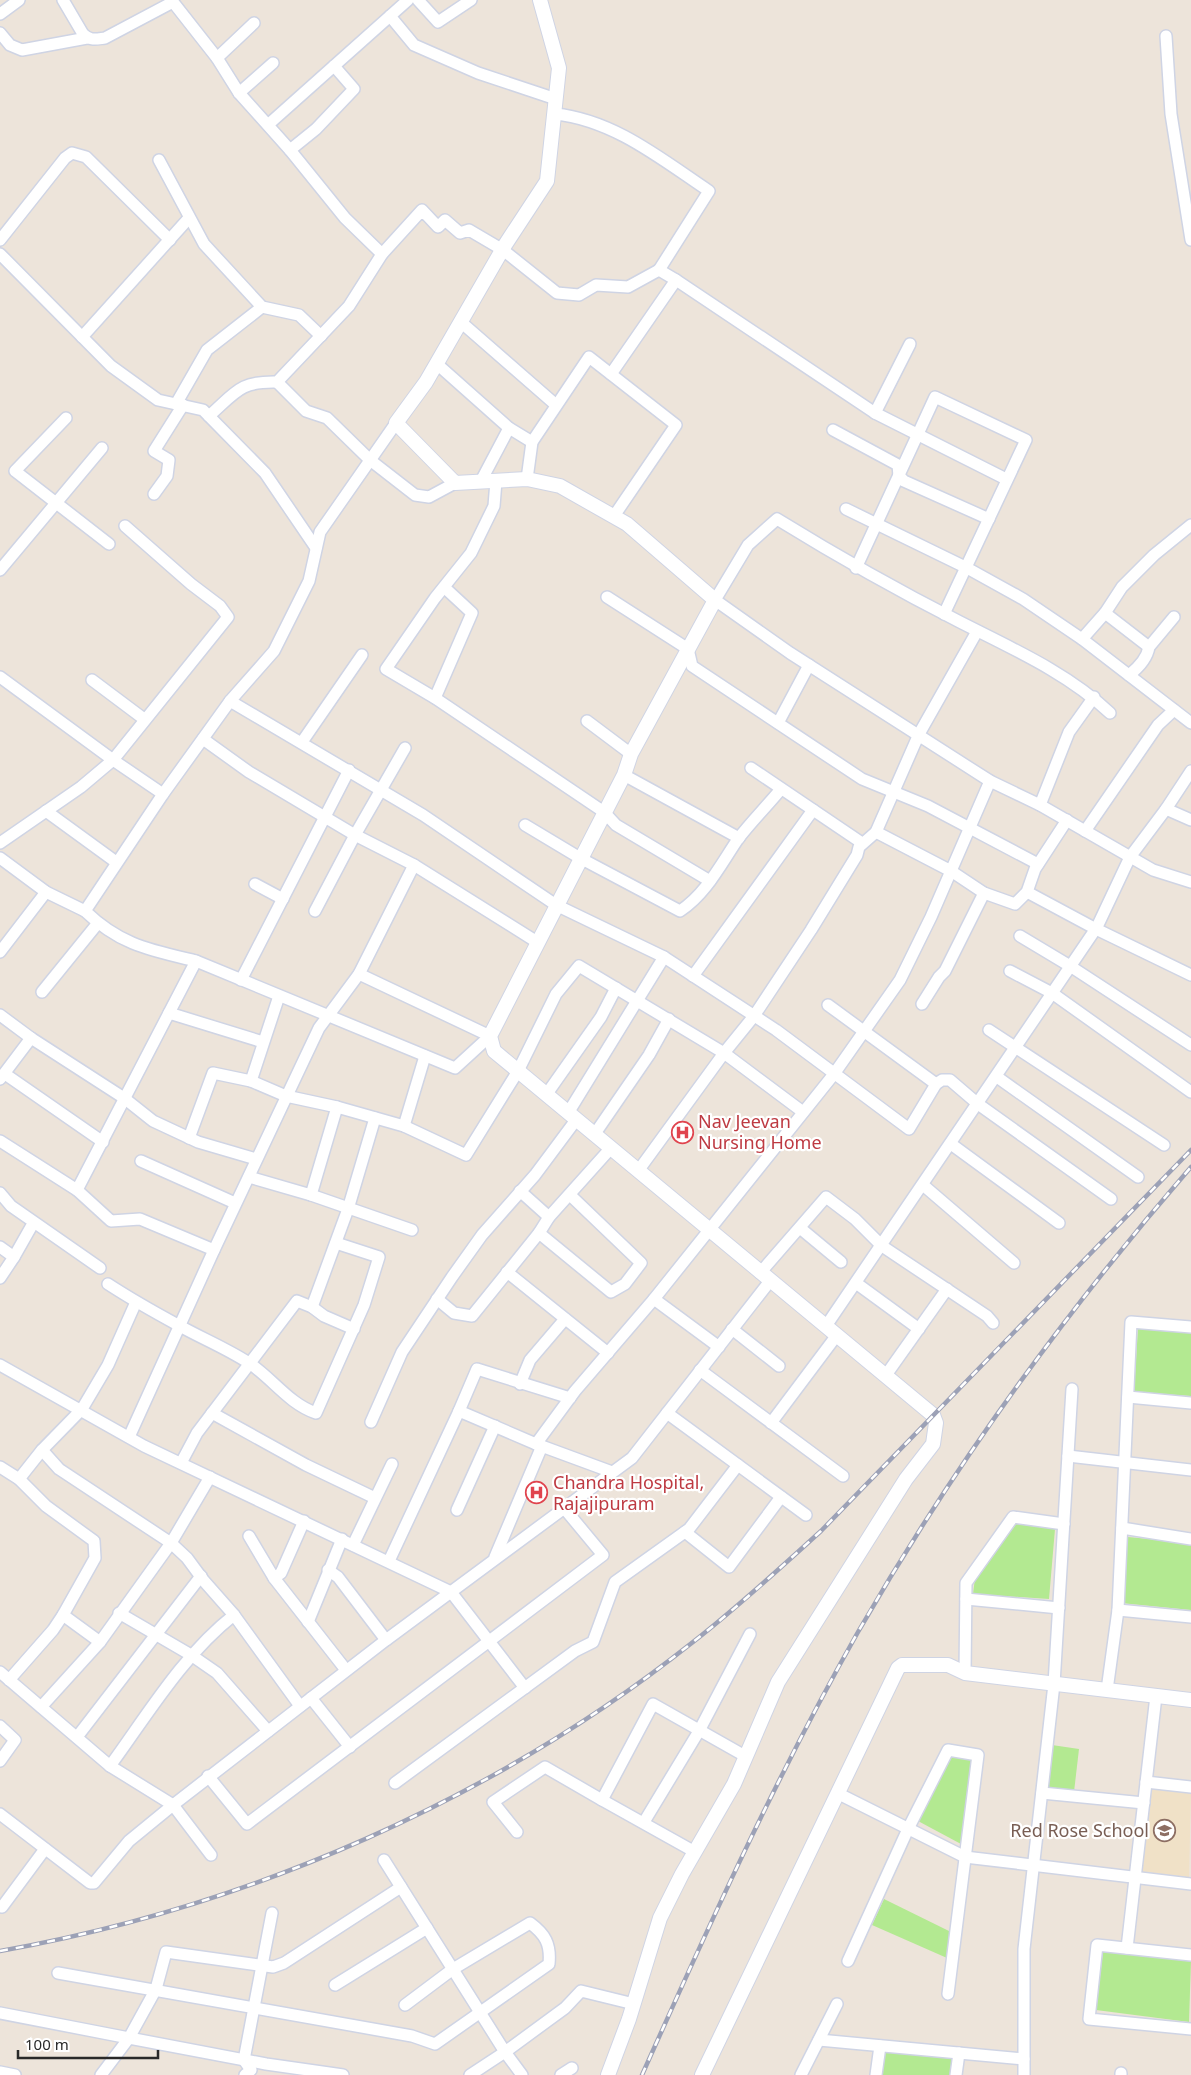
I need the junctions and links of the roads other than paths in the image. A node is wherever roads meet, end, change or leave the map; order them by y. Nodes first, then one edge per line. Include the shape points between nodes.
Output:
1 (19, 0) edge
2 (63, 0) edge
3 (408, 0) edge
4 (418, 0) edge
5 (471, 0) edge
6 (540, 0) edge
7 (173, 1) edge
8 (0, 14) edge
9 (390, 16) junction
10 (254, 23) dead end
11 (0, 33) edge
12 (1166, 36) dead end
13 (87, 38) junction
14 (217, 58) junction
15 (273, 63) dead end
16 (334, 66) junction
17 (240, 94) junction
18 (556, 99) junction
19 (555, 114) junction
20 (270, 123) dead end
21 (290, 150) junction
22 (159, 160) dead end
23 (189, 218) junction
24 (0, 240) edge
25 (170, 240) junction
26 (1191, 240) edge
27 (503, 250) junction
28 (0, 254) edge
29 (382, 254) junction
30 (659, 270) junction
31 (676, 280) junction
32 (262, 307) junction
33 (462, 323) junction
34 (321, 336) junction
35 (82, 337) junction
36 (910, 344) dead end
37 (436, 364) junction
38 (611, 374) junction
39 (277, 382) junction
40 (180, 404) junction
41 (556, 405) junction
42 (875, 413) junction
43 (210, 416) junction
44 (66, 418) dead end
45 (396, 423) junction
46 (509, 428) junction
47 (833, 430) dead end
48 (920, 434) junction
49 (532, 442) junction
50 (102, 448) dead end
51 (370, 460) junction
52 (900, 472) junction
53 (528, 479) junction
54 (1006, 479) junction
55 (481, 481) junction
56 (496, 481) junction
57 (454, 483) junction
58 (154, 494) dead end
59 (58, 503) junction
60 (846, 509) dead end
61 (614, 516) junction
62 (989, 518) junction
63 (876, 523) junction
64 (1191, 525) edge
65 (125, 526) dead end
66 (109, 544) dead end
67 (316, 548) junction
68 (965, 567) junction
69 (856, 568) junction
70 (0, 570) edge
71 (444, 588) junction
72 (607, 597) dead end
73 (715, 600) junction
74 (1105, 613) junction
75 (944, 614) junction
76 (1174, 617) dead end
77 (975, 635) dead end
78 (1082, 639) junction
79 (1149, 647) junction
80 (688, 648) junction
81 (362, 655) dead end
82 (809, 665) junction
83 (1129, 675) junction
84 (0, 677) edge
85 (92, 680) dead end
86 (1094, 697) junction
87 (435, 698) junction
88 (230, 701) junction
89 (1174, 710) junction
90 (1110, 713) dead end
91 (144, 719) junction
92 (587, 721) dead end
93 (778, 723) junction
94 (1191, 723) edge
95 (920, 734) junction
96 (203, 739) junction
97 (302, 742) junction
98 (405, 748) dead end
99 (631, 754) junction
100 (113, 760) junction
101 (751, 768) dead end
102 (349, 770) junction
103 (1191, 771) edge
104 (624, 775) junction
105 (990, 781) junction
106 (381, 789) junction
107 (781, 789) junction
108 (894, 792) junction
109 (164, 794) junction
110 (1040, 805) junction
111 (1166, 808) junction
112 (46, 810) junction
113 (813, 810) junction
114 (604, 812) junction
115 (324, 817) junction
116 (1067, 820) junction
117 (1191, 820) edge
118 (525, 825) dead end
119 (970, 829) junction
120 (1085, 831) junction
121 (876, 832) junction
122 (354, 835) junction
123 (739, 838) junction
124 (0, 843) edge
125 (862, 843) junction
126 (1130, 857) junction
127 (0, 858) edge
128 (580, 858) junction
129 (116, 862) junction
130 (1038, 864) junction
131 (414, 865) junction
132 (951, 871) junction
133 (710, 881) junction
134 (1191, 882) edge
135 (256, 884) dead end
136 (46, 892) junction
137 (1027, 892) junction
138 (984, 893) junction
139 (283, 899) junction
140 (556, 905) junction
141 (85, 911) junction
142 (315, 911) dead end
143 (98, 923) junction
144 (1096, 929) junction
145 (1020, 936) dead end
146 (537, 942) junction
147 (0, 952) edge
148 (664, 957) junction
149 (196, 961) junction
150 (1070, 966) junction
151 (1010, 971) dead end
152 (359, 974) junction
153 (1191, 975) edge
154 (693, 976) junction
155 (241, 980) junction
156 (616, 988) junction
157 (42, 992) dead end
158 (1052, 993) junction
159 (279, 996) junction
160 (637, 1000) junction
161 (922, 1004) dead end
162 (828, 1005) dead end
163 (169, 1013) junction
164 (0, 1015) edge
165 (754, 1016) junction
166 (328, 1017) junction
167 (669, 1019) junction
168 (989, 1030) dead end
169 (864, 1031) junction
170 (490, 1036) junction
171 (31, 1038) junction
172 (263, 1042) junction
173 (1191, 1045) edge
174 (1016, 1048) junction
175 (724, 1053) junction
176 (425, 1056) junction
177 (518, 1071) junction
178 (834, 1074) junction
179 (2, 1076) edge
180 (997, 1076) junction
181 (251, 1081) junction
182 (936, 1084) junction
183 (1191, 1092) edge
184 (546, 1095) junction
185 (286, 1096) junction
186 (124, 1098) junction
187 (978, 1104) junction
188 (337, 1107) junction
189 (804, 1112) junction
190 (572, 1116) junction
191 (375, 1118) junction
192 (404, 1126) junction
193 (594, 1135) junction
194 (189, 1138) junction
195 (0, 1141) edge
196 (103, 1142) junction
197 (951, 1144) junction
198 (1164, 1145) dead end
199 (610, 1149) junction
200 (256, 1159) junction
201 (141, 1161) dead end
202 (638, 1170) junction
203 (1138, 1177) dead end
204 (249, 1178) junction
205 (923, 1185) junction
206 (77, 1190) junction
207 (520, 1191) junction
208 (0, 1193) edge
209 (311, 1195) junction
210 (570, 1195) junction
211 (1111, 1199) dead end
212 (236, 1203) junction
213 (348, 1209) junction
214 (549, 1217) junction
215 (1060, 1223) dead end
216 (31, 1227) dead end
217 (800, 1228) junction
218 (412, 1230) dead end
219 (709, 1231) junction
220 (539, 1233) junction
221 (336, 1244) junction
222 (0, 1246) edge
223 (882, 1246) junction
224 (214, 1250) junction
225 (14, 1257) junction
226 (841, 1262) dead end
227 (1014, 1263) dead end
228 (100, 1268) dead end
229 (508, 1272) junction
230 (765, 1277) junction
231 (0, 1278) edge
232 (856, 1283) junction
233 (108, 1284) dead end
234 (947, 1289) junction
235 (437, 1299) junction
236 (654, 1299) junction
237 (136, 1302) junction
238 (312, 1307) junction
239 (565, 1319) junction
240 (993, 1323) dead end
241 (179, 1326) junction
242 (1191, 1327) edge
243 (732, 1329) junction
244 (919, 1329) junction
245 (354, 1330) junction
246 (831, 1331) junction
247 (719, 1347) junction
248 (608, 1353) junction
249 (249, 1364) junction
250 (0, 1365) edge
251 (779, 1366) dead end
252 (700, 1370) junction
253 (886, 1375) junction
254 (520, 1384) junction
255 (1072, 1389) dead end
256 (1128, 1397) junction
257 (570, 1398) junction
258 (1191, 1403) edge
259 (82, 1409) junction
260 (459, 1411) junction
261 (212, 1413) junction
262 (666, 1413) junction
263 (370, 1422) dead end
264 (771, 1423) junction
265 (495, 1426) junction
266 (129, 1437) junction
267 (539, 1445) junction
268 (42, 1450) junction
269 (1068, 1456) junction
270 (1124, 1462) junction
271 (181, 1463) junction
272 (392, 1464) dead end
273 (738, 1465) junction
274 (0, 1467) edge
275 (1191, 1470) edge
276 (612, 1472) junction
277 (843, 1476) dead end
278 (210, 1477) junction
279 (19, 1479) junction
280 (782, 1497) junction
281 (375, 1498) junction
282 (564, 1508) junction
283 (457, 1510) dead end
284 (806, 1515) dead end
285 (304, 1521) junction
286 (1064, 1524) junction
287 (1122, 1528) junction
288 (685, 1532) junction
289 (249, 1536) dead end
290 (1191, 1538) edge
291 (342, 1539) junction
292 (171, 1543) junction
293 (353, 1545) junction
294 (494, 1559) junction
295 (389, 1562) junction
296 (328, 1570) junction
297 (202, 1576) junction
298 (274, 1578) junction
299 (451, 1592) junction
300 (966, 1599) junction
301 (1059, 1608) junction
302 (1118, 1610) junction
303 (119, 1613) junction
304 (63, 1615) junction
305 (234, 1615) junction
306 (1191, 1617) edge
307 (308, 1622) junction
308 (750, 1634) dead end
309 (156, 1636) junction
310 (386, 1640) junction
311 (489, 1641) junction
312 (100, 1642) junction
313 (191, 1655) junction
314 (346, 1670) junction
315 (0, 1672) edge
316 (965, 1673) junction
317 (9, 1680) junction
318 (1054, 1684) junction
319 (525, 1688) junction
320 (1108, 1690) junction
321 (1156, 1696) junction
322 (311, 1698) junction
323 (1191, 1700) edge
324 (300, 1706) junction
325 (41, 1707) junction
326 (0, 1726) edge
327 (268, 1731) junction
328 (699, 1731) junction
329 (77, 1737) junction
330 (350, 1747) junction
331 (745, 1756) junction
332 (0, 1760) edge
333 (110, 1766) junction
334 (208, 1776) junction
335 (1146, 1782) junction
336 (394, 1783) dead end
337 (1191, 1787) edge
338 (1042, 1793) junction
339 (839, 1794) junction
340 (602, 1800) junction
341 (1144, 1803) junction
342 (173, 1805) junction
343 (0, 1814) edge
344 (644, 1822) junction
345 (908, 1829) junction
346 (517, 1832) dead end
347 (45, 1849) junction
348 (695, 1852) junction
349 (211, 1855) dead end
350 (966, 1857) junction
351 (384, 1860) dead end
352 (1033, 1867) junction
353 (1135, 1878) junction
354 (1191, 1884) edge
355 (401, 1887) junction
356 (2, 1907) dead end
357 (272, 1913) dead end
358 (427, 1928) junction
359 (1127, 1948) junction
360 (1191, 1954) edge
361 (848, 1960) dead end
362 (263, 1966) junction
363 (453, 1969) junction
364 (58, 1973) dead end
365 (335, 1986) dead end
366 (156, 1989) junction
367 (948, 1994) dead end
368 (634, 2004) junction
369 (837, 2004) dead end
370 (405, 2005) dead end
371 (253, 2009) junction
372 (480, 2012) junction
373 (0, 2013) edge
374 (1191, 2029) edge
375 (129, 2038) junction
376 (819, 2040) junction
377 (880, 2046) junction
378 (505, 2052) junction
379 (959, 2053) junction
380 (1024, 2059) junction
381 (250, 2068) edge
382 (572, 2068) dead end
383 (0, 2072) edge
384 (16, 2075) edge
385 (101, 2075) edge
386 (343, 2075) edge
387 (470, 2075) edge
388 (522, 2075) edge
389 (561, 2075) edge
390 (608, 2075) edge
391 (702, 2075) edge
392 (801, 2075) edge
393 (876, 2075) edge
394 (956, 2075) edge
395 (1024, 2075) edge

1 - 8 street
2 - 13 street
3 - 9 street
4 - 5 street via 438,22
6 - 18 street via 559,68
7 - 13 street via 105,38
7 - 14 street
9 - 16 street
9 - 18 street via 414,44 478,73
10 - 14 street
11 - 13 street via 10,45 22,50
12 - 26 street via 1171,114
14 - 17 street
15 - 17 street
16 - 20 street
16 - 21 street via 354,89 316,129
17 - 21 street
18 - 19 street
19 - 27 street via 547,181
19 - 30 street via 580,116 624,135 709,191
21 - 29 street via 345,218
22 - 23 street
23 - 25 street
23 - 32 street via 204,244
24 - 25 street via 72,153 86,157
25 - 35 street
27 - 29 street via 469,230 460,233 445,220 438,227 422,210
27 - 30 street via 557,293 579,295 596,285 628,287
27 - 33 street
28 - 35 street
29 - 34 street via 349,306
30 - 31 street
31 - 38 street
31 - 42 street
32 - 34 street via 299,315
32 - 40 street via 207,350
33 - 37 street
33 - 41 street
34 - 39 street
35 - 40 street via 111,366 158,400
36 - 42 street
37 - 45 street
37 - 46 street
38 - 41 street via 589,358
38 - 61 street via 676,425
39 - 43 street via 257,381 244,385
39 - 51 street via 306,411 327,418
40 - 43 street via 203,410
40 - 58 street via 154,450 170,460 170,470
41 - 49 street
42 - 48 street
43 - 67 street via 265,473
44 - 59 street via 16,471
45 - 51 street
45 - 57 street
46 - 49 street
46 - 55 street
47 - 52 street via 898,466
48 - 52 street
48 - 54 street
48 - 54 street via 935,397 1026,440
49 - 53 street
50 - 59 street
51 - 57 street via 415,495 429,497
51 - 67 street via 320,532
52 - 62 street via 904,481
52 - 63 street
53 - 56 street
53 - 61 street via 560,486
54 - 62 street
55 - 56 street
55 - 57 street
56 - 71 street via 494,506 471,553
59 - 66 street
59 - 70 street
60 - 63 street
61 - 73 street
62 - 68 street
63 - 68 street
63 - 69 street
64 - 74 street via 1122,587
65 - 91 street via 228,616
67 - 88 street via 309,581 274,651
68 - 75 street
68 - 78 street via 1023,599
69 - 73 street via 777,519 748,545
69 - 75 street
71 - 87 street via 472,613
71 - 87 street via 386,669
72 - 80 street
73 - 80 street
73 - 82 street
74 - 78 street
74 - 79 street
75 - 86 street via 1034,660
76 - 79 street
77 - 95 street
78 - 83 street
79 - 83 street via 1138,668
80 - 93 street via 692,666
80 - 99 street
81 - 97 street
82 - 93 street
82 - 95 street
83 - 89 street
84 - 100 street
85 - 91 street
86 - 90 street
86 - 110 street via 1069,732
87 - 114 street
88 - 96 street
88 - 97 street
89 - 94 street
89 - 120 street via 1158,726
91 - 100 street
92 - 99 street
93 - 108 street via 862,779
95 - 105 street
95 - 108 street
96 - 109 street
96 - 115 street via 249,772
97 - 102 street
98 - 106 street
99 - 104 street
100 - 109 street
100 - 112 street via 82,787
101 - 107 street
102 - 106 street
102 - 115 street
103 - 111 street
104 - 114 street
104 - 123 street
105 - 110 street
105 - 119 street
106 - 122 street
106 - 140 street
107 - 113 street
107 - 123 street
108 - 119 street
108 - 121 street
109 - 129 street
110 - 116 street
111 - 117 street
111 - 126 street
112 - 124 street
112 - 129 street
113 - 125 street
113 - 154 street
114 - 128 street
114 - 133 street via 616,825
115 - 122 street
115 - 139 street
116 - 120 street
116 - 130 street
118 - 128 street
119 - 130 street
119 - 132 street
120 - 126 street
121 - 125 street
121 - 132 street
122 - 131 street
122 - 142 street
123 - 133 street
125 - 165 street via 812,930
126 - 134 street via 1153,870
126 - 144 street
127 - 136 street
128 - 133 street via 680,911
128 - 140 street
129 - 141 street
130 - 137 street
131 - 146 street
131 - 152 street
132 - 138 street
132 - 169 street via 900,980
135 - 139 street
136 - 141 street
136 - 147 street
137 - 138 street via 1015,904
137 - 144 street
138 - 161 street via 946,972 939,977
139 - 155 street
140 - 146 street
140 - 148 street
141 - 143 street
143 - 149 street via 143,948
143 - 157 street
144 - 150 street
144 - 153 street
145 - 150 street
146 - 170 street
148 - 154 street
148 - 160 street
149 - 155 street
149 - 163 street
150 - 158 street
150 - 173 street
151 - 158 street
152 - 166 street
152 - 170 street
154 - 165 street
155 - 159 street
156 - 160 street
156 - 177 street via 579,966 556,994
156 - 184 street via 601,1017
158 - 174 street
158 - 183 street
159 - 166 street
159 - 172 street
160 - 167 street
160 - 190 street
162 - 169 street
163 - 172 street
163 - 186 street
164 - 171 street
165 - 175 street
165 - 178 street
166 - 176 street
166 - 185 street via 319,1028
167 - 175 street
167 - 193 street via 649,1056
168 - 174 street
169 - 178 street
169 - 182 street
170 - 176 street via 455,1068
170 - 177 street via 494,1051
171 - 179 street
171 - 186 street
172 - 181 street
174 - 180 street
174 - 198 street
175 - 189 street
175 - 202 street
176 - 192 street
177 - 184 street
177 - 192 street via 466,1155
178 - 182 street via 909,1129
178 - 189 street
179 - 196 street
180 - 187 street
180 - 203 street
181 - 185 street
181 - 194 street via 213,1073
182 - 187 street via 950,1080
184 - 190 street
185 - 188 street
185 - 200 street
186 - 194 street via 152,1121
186 - 196 street
187 - 197 street
187 - 211 street
188 - 191 street
188 - 209 street
189 - 219 street
190 - 193 street
190 - 207 street via 535,1175
191 - 192 street
191 - 213 street
193 - 199 street
194 - 200 street
195 - 206 street
196 - 206 street
197 - 205 street
197 - 215 street
199 - 202 street
199 - 210 street
200 - 204 street
201 - 212 street
202 - 219 street
204 - 209 street
204 - 212 street
205 - 223 street
205 - 227 street
206 - 224 street via 111,1221 140,1219
207 - 214 street
207 - 235 street via 482,1235
208 - 228 street via 11,1206
209 - 213 street
210 - 214 street
210 - 220 street via 641,1262 625,1284 611,1292
212 - 224 street
213 - 218 street
213 - 221 street
214 - 220 street
216 - 225 street
217 - 223 street via 826,1197 855,1218
217 - 226 street
217 - 230 street
219 - 230 street
219 - 236 street
220 - 229 street
221 - 238 street
221 - 245 street via 379,1257
222 - 225 street
223 - 232 street
223 - 234 street
224 - 241 street
225 - 231 street
229 - 235 street via 472,1316 454,1313
229 - 239 street
230 - 243 street
230 - 246 street
232 - 244 street
232 - 246 street
233 - 237 street
234 - 240 street
234 - 244 street
235 - 263 street via 402,1352
236 - 247 street
236 - 248 street
237 - 241 street
237 - 259 street via 108,1365
238 - 245 street
238 - 249 street via 297,1300
239 - 248 street
239 - 254 street via 530,1360
241 - 249 street via 204,1336
241 - 266 street
242 - 256 street via 1131,1322
243 - 247 street
243 - 251 street
244 - 253 street
245 - 249 street via 316,1413 303,1409
246 - 253 street
246 - 264 street
247 - 252 street
248 - 257 street
249 - 261 street
250 - 259 street
252 - 262 street
252 - 264 street
253 - 331 street via 932,1416 936,1423 932,1444 906,1479 778,1682
254 - 257 street
254 - 260 street via 476,1369
255 - 269 street
256 - 258 street
256 - 270 street
257 - 267 street
259 - 266 street
259 - 268 street
260 - 265 street
260 - 295 street
261 - 271 street via 196,1433
261 - 281 street via 306,1465
262 - 273 street
262 - 276 street via 632,1458
264 - 277 street
265 - 267 street
265 - 283 street
266 - 271 street
267 - 276 street
267 - 294 street
268 - 279 street
268 - 292 street via 59,1470
269 - 270 street
269 - 286 street
270 - 275 street
270 - 287 street
271 - 278 street
272 - 281 street
273 - 280 street
273 - 288 street
274 - 279 street
276 - 282 street
278 - 285 street
278 - 292 street
279 - 304 street via 46,1506 94,1541 95,1558
280 - 284 street
280 - 288 street via 729,1567
281 - 293 street
282 - 294 street
282 - 311 street via 603,1555
285 - 291 street
285 - 298 street via 281,1573
286 - 300 street via 1013,1517 966,1583
286 - 301 street
287 - 290 street
287 - 302 street
288 - 319 street via 615,1582 593,1642 575,1651
289 - 298 street
291 - 293 street
291 - 296 street
292 - 297 street
292 - 303 street
293 - 295 street
294 - 299 street
295 - 299 street
296 - 307 street
296 - 310 street via 338,1577
297 - 305 street
297 - 309 street
298 - 307 street
299 - 310 street
299 - 311 street
300 - 301 street
300 - 316 street
301 - 318 street
302 - 306 street
302 - 320 street
303 - 309 street
303 - 312 street
304 - 312 street
304 - 317 street
305 - 313 street via 211,1632
305 - 324 street
307 - 314 street
308 - 328 street
309 - 313 street
309 - 329 street
310 - 314 street
311 - 319 street
311 - 330 street
312 - 325 street
313 - 327 street via 217,1674
313 - 333 street
314 - 322 street
315 - 317 street
316 - 318 street
316 - 339 street via 948,1665 909,1663 898,1668
317 - 325 street
318 - 320 street
318 - 338 street
319 - 336 street
320 - 321 street
321 - 323 street
321 - 335 street
322 - 324 street
322 - 330 street
324 - 327 street
325 - 329 street
326 - 332 street via 15,1740
327 - 334 street
328 - 331 street
328 - 340 street via 652,1704
328 - 344 street
329 - 333 street
330 - 334 street via 247,1824
331 - 348 street via 734,1784
333 - 342 street
334 - 342 street
335 - 337 street
335 - 341 street
338 - 341 street
338 - 352 street
339 - 345 street
339 - 391 street
340 - 344 street
340 - 346 street via 545,1767 493,1802
341 - 353 street
342 - 347 street via 129,1841 94,1883
342 - 349 street
343 - 347 street
344 - 348 street
345 - 350 street
345 - 350 street via 948,1750 978,1755
345 - 361 street
347 - 356 street
348 - 368 street via 660,1918
350 - 352 street
350 - 367 street
351 - 355 street
352 - 353 street
352 - 380 street via 1024,1950
353 - 354 street
353 - 359 street
355 - 358 street
355 - 362 street via 284,1963
357 - 362 street
358 - 363 street
358 - 365 street
359 - 360 street
359 - 374 street via 1097,1945 1089,2019
362 - 366 street via 166,1952
362 - 371 street
363 - 370 street
363 - 372 street
363 - 372 street via 530,1922 544,1934 550,1950 549,1964
364 - 366 street
366 - 371 street
366 - 375 street
368 - 378 street via 581,1991 565,2008
368 - 390 street
369 - 376 street
371 - 372 street via 412,2036 435,2044
371 - 381 street
372 - 378 street
373 - 375 street
375 - 381 street
375 - 385 street
376 - 377 street
376 - 392 street
377 - 379 street
377 - 393 street
378 - 387 street
378 - 388 street
379 - 380 street
379 - 394 street
380 - 395 street
381 - 386 street
382 - 389 street
383 - 384 street

